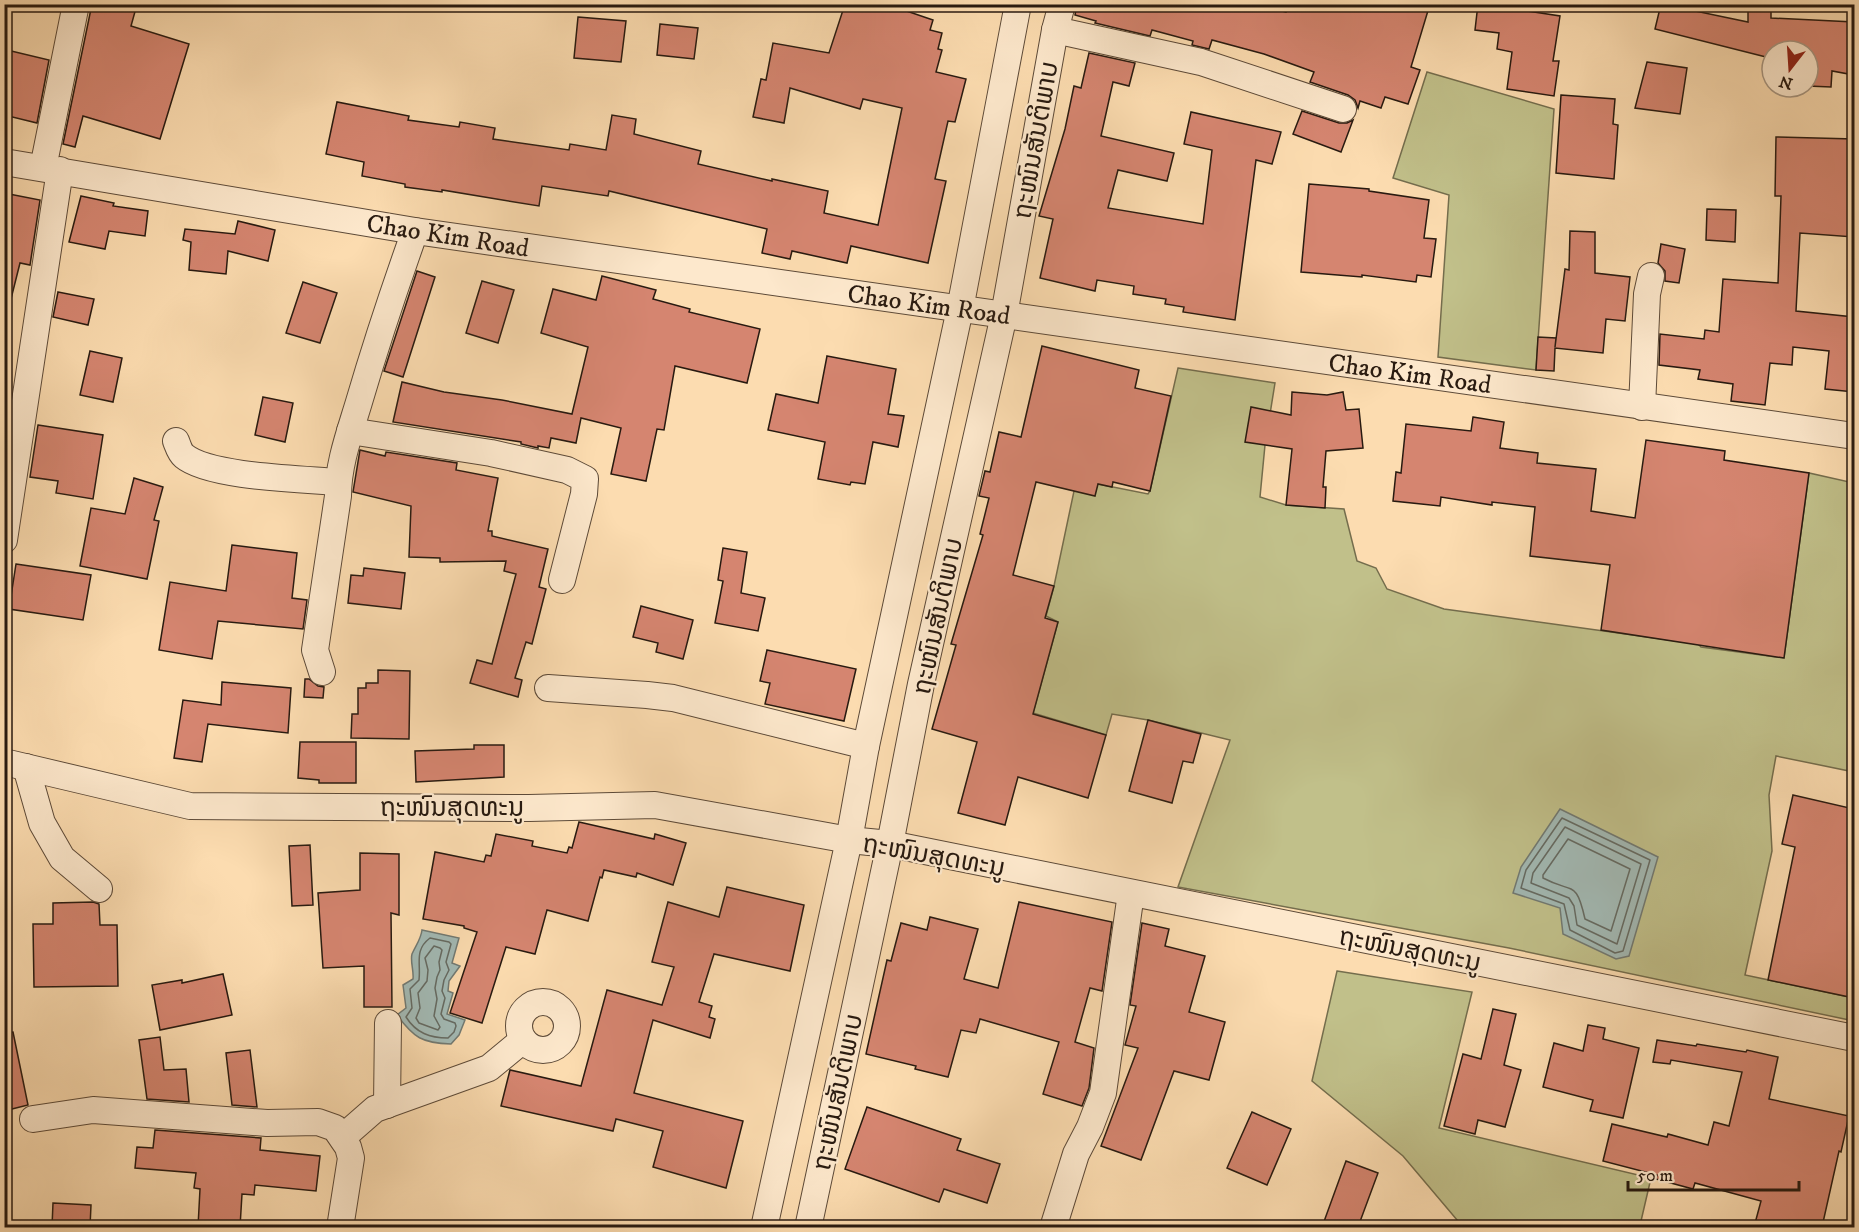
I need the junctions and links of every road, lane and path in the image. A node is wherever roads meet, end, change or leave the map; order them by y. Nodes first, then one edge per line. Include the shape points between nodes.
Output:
1 (76, 4) edge
2 (1018, 4) edge
3 (1062, 4) edge
4 (1055, 30) junction
5 (1343, 109) dead end
6 (4, 162) edge
7 (52, 169) junction
8 (415, 231) junction
9 (1652, 276) dead end
10 (960, 309) junction
11 (1004, 315) junction
12 (1642, 406) junction
13 (13, 430) edge
14 (350, 431) junction
15 (1854, 436) edge
16 (176, 441) dead end
17 (338, 482) junction
18 (4, 540) edge
19 (562, 580) dead end
20 (322, 672) dead end
21 (548, 688) dead end
22 (866, 746) junction
23 (15, 764) edge
24 (849, 840) junction
25 (890, 844) junction
26 (99, 889) dead end
27 (1131, 893) junction
28 (388, 1023) dead end
29 (1854, 1038) edge
30 (523, 1040) dead end
31 (387, 1105) junction
32 (33, 1119) dead end
33 (343, 1137) junction
34 (340, 1227) edge
35 (764, 1227) edge
36 (808, 1227) edge
37 (1053, 1227) edge

1 - 7 street
2 - 10 street, ຖະໜົນສັນຕິພາບ
3 - 4 street, ຖະໜົນສັນຕິພາບ
4 - 5 street via 1201,62
4 - 11 street, ຖະໜົນສັນຕິພາບ
6 - 7 street, Chao Kim Road
7 - 8 street, Chao Kim Road
7 - 13 street
8 - 10 street, Chao Kim Road
8 - 14 street
9 - 12 street via 1647,294
10 - 11 street, Chao Kim Road
10 - 22 street, ຖະໜົນສັນຕິພາບ
11 - 12 street, Chao Kim Road
11 - 25 street, ຖະໜົນສັນຕິພາບ via 921,684
12 - 15 street, Chao Kim Road
13 - 18 street
14 - 17 street
14 - 19 street via 491,453 567,470 585,479
16 - 17 street via 183,455 200,466
17 - 20 street via 315,650
21 - 22 street via 673,698
22 - 24 street, ຖະໜົນສັນຕິພາບ
23 - 24 street, ຖະໜົນສຸດທະນູ via 190,806 655,805
23 - 26 street via 62,858
24 - 25 street, ຖະໜົນສຸດທະນູ
24 - 35 street, ຖະໜົນສັນຕິພາບ
25 - 27 street, ຖະໜົນສຸດທະນູ
25 - 36 street, ຖະໜົນສັນຕິພາບ
27 - 29 street, ຖະໜົນສຸດທະນູ
27 - 37 street via 1103,1093 1076,1154
28 - 31 street
30 - 31 street via 489,1068
31 - 33 street via 375,1109
32 - 33 street via 93,1110 267,1123 318,1122 335,1128
33 - 34 street via 351,1158

